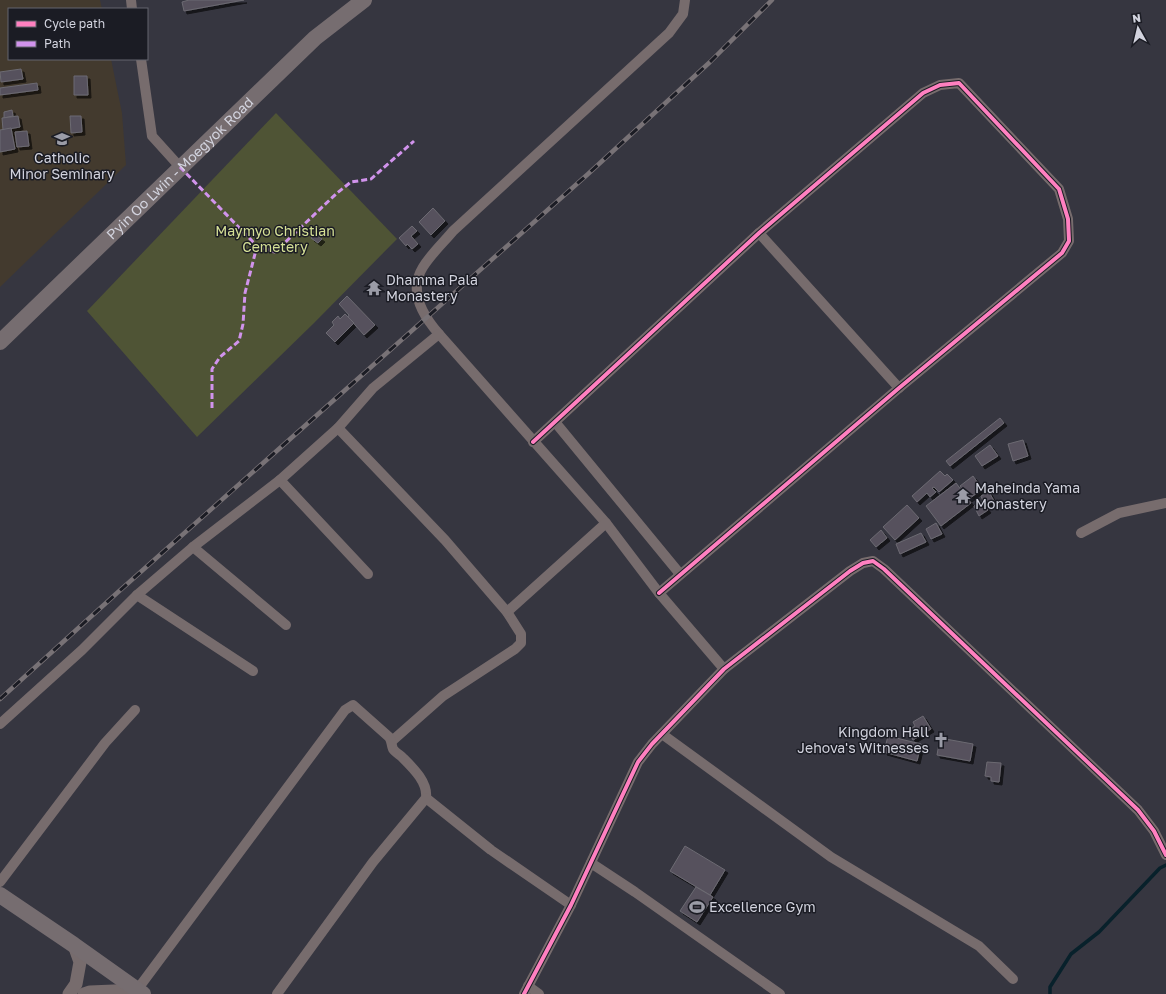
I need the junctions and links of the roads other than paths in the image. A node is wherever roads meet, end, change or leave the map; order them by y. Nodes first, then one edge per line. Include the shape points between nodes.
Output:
1 (364, 0) edge
2 (685, 0) edge
3 (141, 60) edge
4 (180, 167) junction
5 (759, 233) junction
6 (439, 334) junction
7 (0, 342) edge
8 (899, 388) junction
9 (556, 422) junction
10 (338, 428) junction
11 (533, 442) junction
12 (280, 480) junction
13 (1166, 503) edge
14 (606, 523) junction
15 (1081, 533) dead end
16 (193, 547) junction
17 (368, 574) dead end
18 (680, 574) junction
19 (660, 592) junction
20 (137, 595) junction
21 (507, 612) junction
22 (286, 624) dead end
23 (724, 669) junction
24 (253, 671) dead end
25 (135, 710) dead end
26 (0, 724) edge
27 (662, 734) junction
28 (392, 741) junction
29 (426, 798) junction
30 (1166, 855) edge
31 (591, 863) junction
32 (0, 882) edge
33 (0, 895) edge
34 (571, 905) junction
35 (74, 945) junction
36 (1013, 979) dead end
37 (526, 990) edge
38 (140, 992) edge
39 (69, 994) edge
40 (84, 994) edge
41 (277, 994) edge
42 (540, 994) edge
43 (780, 994) edge

1 - 4 main road, Pyin Oo Lwin - Moegyok Road via 315,38
2 - 6 street via 683,14 669,33 454,231 423,267 418,281 418,300 426,318
3 - 4 street via 152,136
4 - 7 main road, Pyin Oo Lwin - Moegyok Road
5 - 8 street
5 - 8 street via 923,93 940,85 960,83 1059,189 1068,219 1069,241 1062,253
5 - 9 street
6 - 10 street via 373,388
6 - 11 street
8 - 18 street
9 - 11 street
9 - 18 street
10 - 12 street
10 - 21 street via 444,540
11 - 14 street
12 - 16 street
12 - 17 street
13 - 15 street via 1119,513
14 - 19 street
14 - 21 street
16 - 20 street
16 - 22 street
18 - 19 street
19 - 23 street
20 - 24 street
20 - 26 street via 82,650
21 - 28 street via 521,634 521,643 443,696
23 - 27 street
23 - 30 street via 850,571 863,563 873,561 1138,810 1154,831
25 - 32 street via 105,743
27 - 31 street via 638,762
27 - 36 street via 831,857 979,946
28 - 29 street via 393,749 412,767 423,783 427,791
28 - 38 street via 353,705 345,710
29 - 34 street via 491,850
29 - 41 street via 373,862
31 - 34 street
31 - 43 street
33 - 35 main road
34 - 37 street
35 - 38 main road
35 - 39 street via 80,962 76,984
37 - 42 street
38 - 40 street via 104,991

